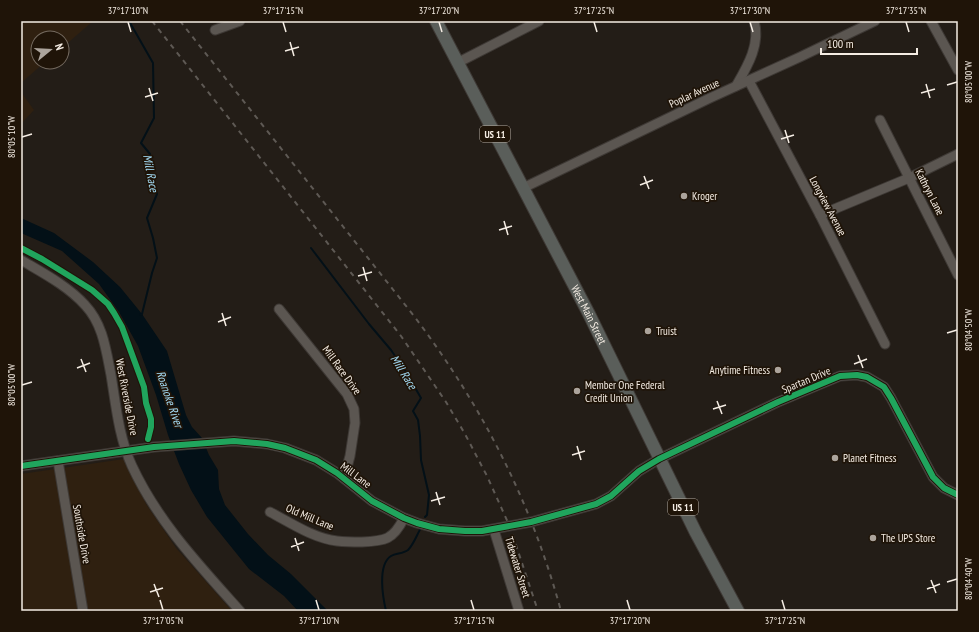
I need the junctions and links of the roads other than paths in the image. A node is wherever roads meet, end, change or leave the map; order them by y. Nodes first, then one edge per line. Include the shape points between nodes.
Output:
1 (240, 21) edge
2 (436, 21) edge
3 (539, 21) edge
4 (754, 21) edge
5 (875, 21) edge
6 (931, 21) edge
7 (215, 30) dead end
8 (457, 62) junction
9 (958, 70) edge
10 (749, 80) junction
11 (736, 86) junction
12 (880, 120) dead end
13 (958, 154) edge
14 (909, 178) junction
15 (523, 188) junction
16 (820, 215) junction
17 (21, 260) edge
18 (958, 274) edge
19 (279, 308) dead end
20 (885, 344) dead end
21 (126, 451) junction
22 (659, 459) junction
23 (58, 460) junction
24 (21, 466) edge
25 (344, 478) junction
26 (958, 495) edge
27 (270, 512) dead end
28 (404, 518) junction
29 (494, 530) junction
30 (83, 611) edge
31 (240, 611) edge
32 (519, 611) edge
33 (738, 611) edge

1 - 7 street
2 - 8 main road, West Main Street / US 11
3 - 8 street
4 - 11 street via 755,45
5 - 10 street, Poplar Avenue
6 - 9 street
8 - 15 main road, West Main Street / US 11
10 - 11 street, Poplar Avenue
10 - 16 street, Longview Avenue
11 - 15 street, Poplar Avenue
12 - 14 street, Kathryn Lane
13 - 14 street
14 - 16 street
14 - 18 street, Kathryn Lane
15 - 22 main road, West Main Street / US 11
16 - 20 street, Longview Avenue
17 - 21 street, West Riverside Drive via 78,298 98,324 104,341
19 - 25 street, Mill Race Drive via 347,394 352,405 355,415 354,431
21 - 23 street, Mill Lane
21 - 25 street, Mill Lane via 207,442 253,442 285,448 316,460
21 - 31 street, West Riverside Drive via 147,495 174,535
22 - 26 street, Spartan Drive via 824,382 840,376 856,375 873,380 884,387 934,477 944,488
22 - 29 street, Mill Lane via 639,471 611,496 596,504
22 - 33 main road, West Main Street / US 11
23 - 24 street, Mill Lane
23 - 30 street, Southside Drive
25 - 28 street, Mill Lane via 372,501
27 - 28 street, Old Mill Lane via 306,531 340,542 382,540 396,533
28 - 29 street, Mill Lane via 452,531
29 - 32 street, Tidewater Street

